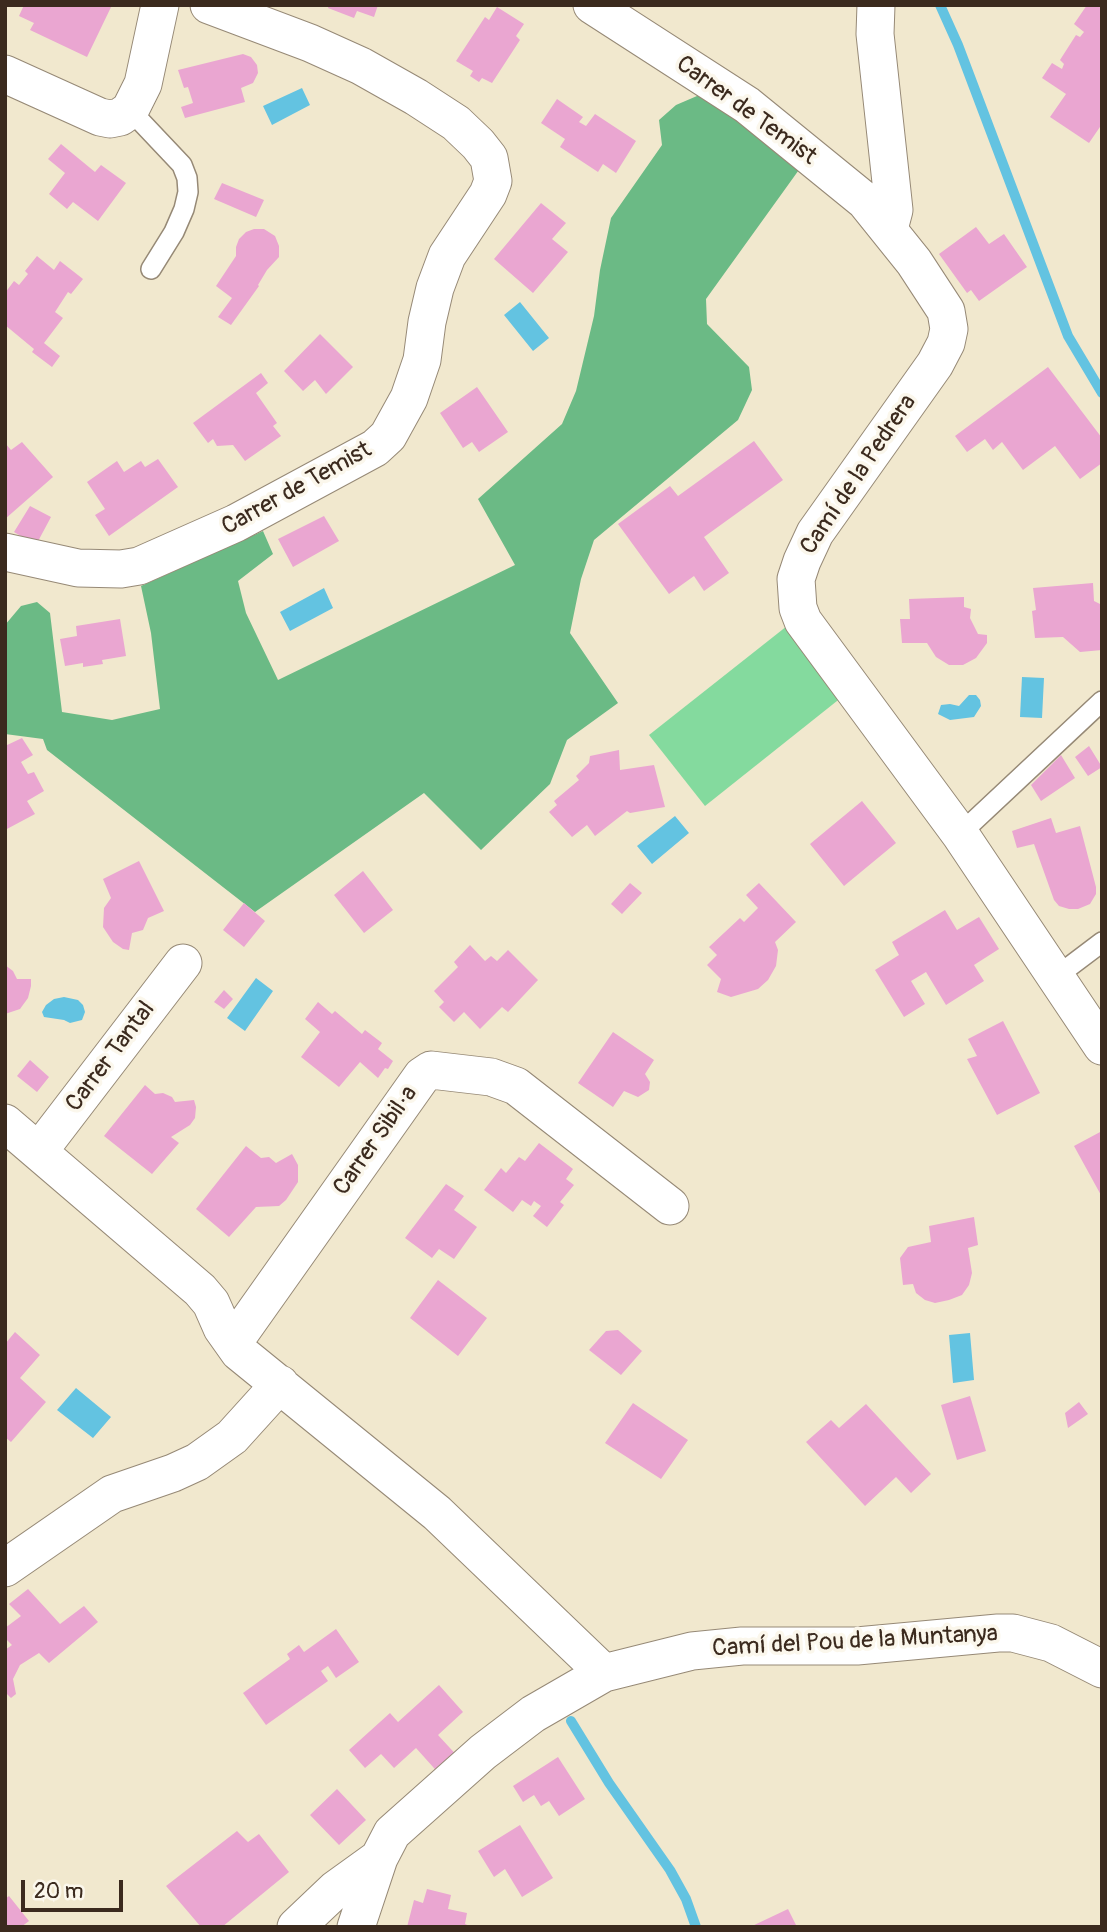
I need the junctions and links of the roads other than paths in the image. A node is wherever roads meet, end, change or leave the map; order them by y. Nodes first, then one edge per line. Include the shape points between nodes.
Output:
1 (160, 5) edge
2 (209, 5) edge
3 (592, 5) edge
4 (876, 5) edge
5 (5, 74) edge
6 (130, 110) junction
7 (889, 229) junction
8 (151, 269) dead end
9 (5, 552) edge
10 (1102, 701) edge
11 (960, 834) junction
12 (1102, 942) edge
13 (183, 962) dead end
14 (1057, 976) junction
15 (1102, 1045) edge
16 (5, 1123) edge
17 (39, 1151) junction
18 (670, 1206) dead end
19 (233, 1343) junction
20 (280, 1384) junction
21 (5, 1567) edge
22 (1102, 1669) edge
23 (604, 1672) junction
24 (379, 1858) junction
25 (296, 1927) edge
26 (356, 1927) edge

1 - 6 street via 143,84
2 - 9 street, Carrer de Temist via 310,43 416,97 478,144 489,158 493,181 447,256 409,398 388,436 375,448 236,523 139,566 78,568
3 - 7 street, Carrer de Temist via 747,106 865,201
4 - 7 street via 875,34 894,210
5 - 6 street via 100,117 120,117
6 - 8 lane via 182,165 187,178 184,209
7 - 11 street, Camí de la Pedrera via 946,311 946,343 815,533 795,593 803,621
10 - 11 lane
11 - 14 street, Camí de la Pedrera
12 - 14 lane
13 - 17 street, Carrer Tantal
14 - 15 street, Camí de la Pedrera
16 - 17 street
17 - 19 street via 200,1290
18 - 19 street, Carrer Sibil·a via 516,1086 491,1077 431,1070 422,1076
19 - 20 street
20 - 21 street via 232,1437 197,1462 112,1494
20 - 23 street via 437,1513
22 - 23 street, Camí del Pou de la Muntanya via 1051,1643 998,1633 858,1646 742,1646 692,1651
23 - 24 street, Camí del Pou de la Muntanya via 533,1714 483,1752 392,1833
24 - 25 street via 336,1889
24 - 26 street

